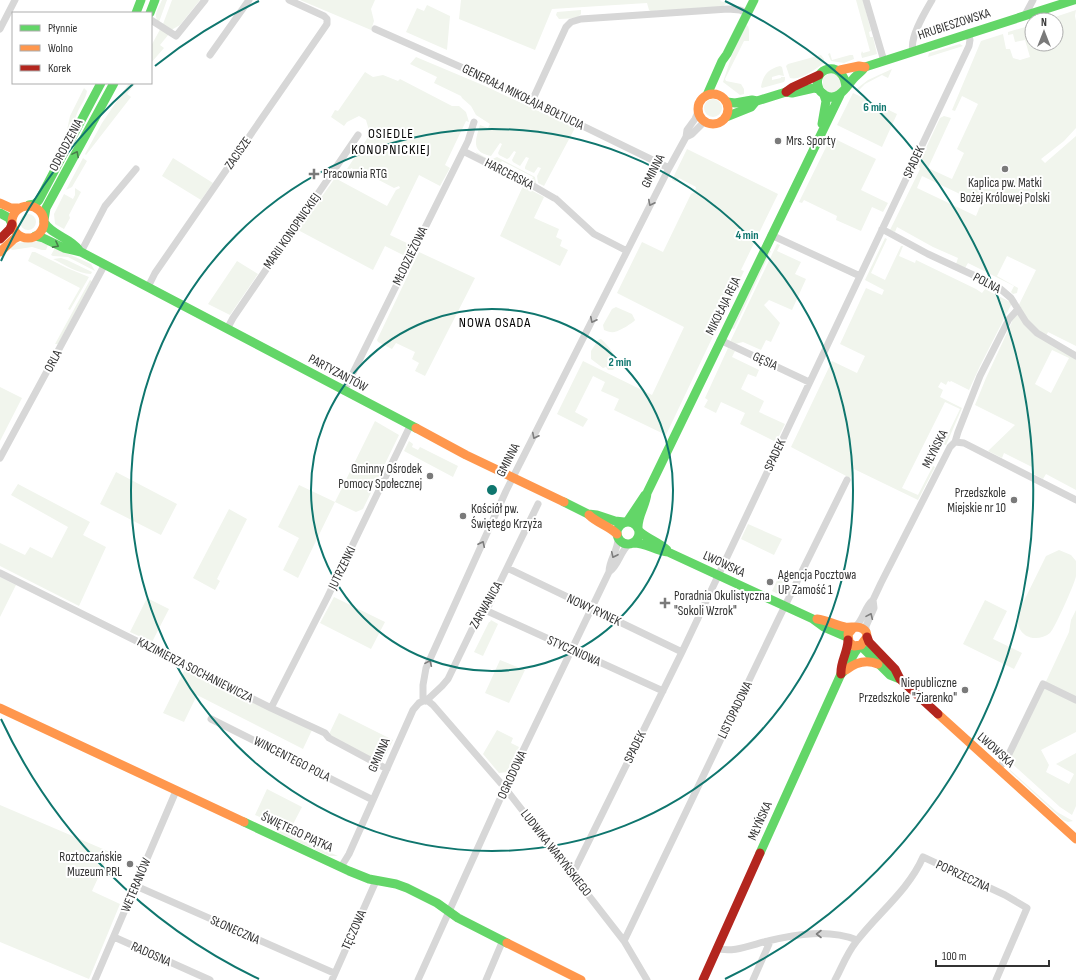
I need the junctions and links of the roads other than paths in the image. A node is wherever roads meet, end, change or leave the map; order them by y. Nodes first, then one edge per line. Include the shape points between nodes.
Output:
1 (15, 0) edge
2 (141, 0) edge
3 (155, 0) edge
4 (205, 0) edge
5 (249, 0) edge
6 (289, 0) edge
7 (754, 0) edge
8 (866, 0) edge
9 (932, 0) edge
10 (1033, 0) edge
11 (1074, 0) edge
12 (136, 12) edge
13 (150, 12) edge
14 (1027, 12) edge
15 (1037, 12) edge
16 (747, 14) junction
17 (1024, 16) edge
18 (152, 21) edge
19 (0, 29) edge
20 (375, 29) dead end
21 (968, 33) junction
22 (913, 51) junction
23 (727, 54) junction
24 (210, 55) dead end
25 (884, 61) junction
26 (865, 67) junction
27 (840, 70) junction
28 (819, 75) junction
29 (100, 84) edge
30 (113, 84) edge
31 (843, 91) junction
32 (786, 92) junction
33 (822, 92) junction
34 (707, 95) junction
35 (720, 95) junction
36 (532, 101) junction
37 (756, 101) junction
38 (727, 102) junction
39 (698, 110) junction
40 (726, 117) junction
41 (705, 121) junction
42 (474, 122) dead end
43 (822, 130) junction
44 (358, 135) dead end
45 (686, 137) junction
46 (463, 151) junction
47 (669, 168) junction
48 (136, 169) dead end
49 (0, 202) edge
50 (29, 206) junction
51 (18, 208) junction
52 (0, 213) edge
53 (44, 221) junction
54 (12, 223) junction
55 (882, 229) junction
56 (771, 235) junction
57 (20, 236) junction
58 (35, 236) junction
59 (0, 239) edge
60 (80, 251) junction
61 (627, 251) junction
62 (0, 252) edge
63 (105, 264) junction
64 (860, 276) junction
65 (148, 286) junction
66 (1018, 309) junction
67 (227, 329) junction
68 (720, 340) junction
69 (1076, 356) edge
70 (809, 382) junction
71 (344, 391) junction
72 (410, 426) junction
73 (956, 442) junction
74 (1, 455) edge
75 (513, 478) junction
76 (847, 480) dead end
77 (647, 493) junction
78 (1076, 500) edge
79 (538, 504) dead end
80 (588, 514) junction
81 (626, 522) junction
82 (638, 530) junction
83 (617, 536) junction
84 (631, 543) junction
85 (668, 552) junction
86 (507, 568) junction
87 (609, 572) junction
88 (0, 573) edge
89 (718, 575) junction
90 (874, 600) junction
91 (784, 606) junction
92 (591, 608) junction
93 (485, 610) junction
94 (813, 619) junction
95 (854, 627) junction
96 (867, 635) junction
97 (848, 638) junction
98 (859, 647) junction
99 (572, 650) junction
100 (682, 652) junction
101 (881, 666) junction
102 (843, 672) junction
103 (900, 679) junction
104 (662, 691) junction
105 (1076, 700) edge
106 (425, 701) junction
107 (0, 708) edge
108 (271, 708) junction
109 (211, 719) dead end
110 (387, 769) junction
111 (998, 769) junction
112 (505, 788) junction
113 (176, 791) junction
114 (373, 800) junction
115 (1076, 839) edge
116 (341, 867) junction
117 (572, 874) junction
118 (376, 881) junction
119 (136, 886) junction
120 (449, 911) junction
121 (114, 937) junction
122 (503, 940) junction
123 (769, 940) junction
124 (857, 940) junction
125 (624, 941) junction
126 (717, 948) junction
127 (333, 977) edge
128 (95, 980) edge
129 (210, 980) edge
130 (418, 980) edge
131 (486, 980) edge
132 (581, 980) edge
133 (647, 980) edge
134 (703, 980) edge
135 (753, 980) edge
136 (836, 980) edge
137 (996, 980) edge

1 - 19 street
2 - 12 street
3 - 13 street
4 - 18 street via 176,36
5 - 24 street
6 - 65 street, ZACISZE via 324,16 328,20 327,24
7 - 16 street
8 - 25 street
9 - 22 street via 913,38
10 - 14 street
11 - 15 street, HRUBIESZOWSKA
16 - 23 street
16 - 36 street via 740,10 728,9 581,19 571,22 566,26
17 - 21 street, HRUBIESZOWSKA
20 - 36 street, GENERAŁA MIKOŁAJA BOŁTUCIA
21 - 22 street, HRUBIESZOWSKA
21 - 55 street, SPADEK via 969,46
22 - 25 street, HRUBIESZOWSKA
23 - 34 street
23 - 35 street
25 - 26 street, HRUBIESZOWSKA
26 - 27 street, HRUBIESZOWSKA
26 - 31 street
27 - 28 street via 828,68
27 - 31 street via 847,81
28 - 32 street
28 - 33 street via 818,84
29 - 50 street, ODRODZENIA via 39,200
53 -> 30 street, ODRODZENIA via 46,208
31 - 33 street via 831,97
31 - 43 street, MIKOŁAJA REJA
32 - 33 street via 814,88
32 - 37 street
33 - 43 street, MIKOŁAJA REJA via 826,104
34 - 35 street
34 - 39 street via 700,101
35 - 38 street
36 - 47 street, GENERAŁA MIKOŁAJA BOŁTUCIA
37 - 38 street
37 - 40 street via 752,107
38 - 40 street
39 - 41 street
39 - 45 street, GMINNA
40 - 41 street via 716,123
41 - 45 street, GMINNA
42 - 46 street, MŁODZIEŻOWA
43 - 56 street, MIKOŁAJA REJA
44 - 67 street, MARII KONOPNICKIEJ
45 - 47 street, GMINNA
46 - 61 street, HARCERSKA via 535,186 555,199 594,234
46 - 71 street, MŁODZIEŻOWA
47 -> 61 street, GMINNA
48 - 60 street via 105,206
49 - 51 street via 11,208
50 - 51 street
50 - 53 street via 40,211
51 - 54 street via 13,214
52 - 54 street
53 - 58 street via 42,230
53 - 60 street, PARTYZANTÓW via 48,230 74,244
54 - 57 street via 14,231
54 - 59 street
55 - 64 street, SPADEK
55 - 66 street, POLNA via 997,286 1011,298
56 - 64 street
56 - 68 street, MIKOŁAJA REJA
57 - 58 street
57 - 62 street
58 -> 60 street, PARTYZANTÓW via 64,248
60 - 63 street, PARTYZANTÓW
61 -> 75 street, GMINNA
63 - 65 street, PARTYZANTÓW
63 - 74 street, ORLA
64 - 70 street, SPADEK
65 - 67 street, PARTYZANTÓW
66 - 69 street, POLNA via 1037,333
66 - 73 street, MŁYŃSKA via 1009,319 980,376
67 - 71 street, PARTYZANTÓW
68 - 70 street, GĘSIA
68 - 77 street, MIKOŁAJA REJA
70 - 89 street, SPADEK
71 - 72 street, PARTYZANTÓW
72 - 75 street, PARTYZANTÓW
72 - 108 street, JUTRZENKI
73 - 78 street via 964,443
73 - 90 street, MŁYŃSKA via 952,444
75 - 80 street, PARTYZANTÓW
106 -> 75 street, GMINNA via 423,679 426,668
76 - 91 street, LISTOPADOWA
77 - 81 street, MIKOŁAJA REJA
77 - 82 street, MIKOŁAJA REJA via 646,503 638,521
79 - 86 street, ZARWANICA
80 - 81 street, PARTYZANTÓW via 598,515 615,523
80 - 83 street, PARTYZANTÓW via 613,530
81 - 82 street via 632,523
81 - 83 street via 620,526
82 - 84 street via 637,538
82 - 85 street, LWOWSKA
83 - 84 street via 623,542
83 -> 87 street, OGRODOWA via 618,545 610,562
84 - 85 street, LWOWSKA via 640,543
84 - 87 street, OGRODOWA
85 - 89 street, LWOWSKA
86 - 92 street, NOWY RYNEK
86 - 93 street, ZARWANICA
87 - 92 street, OGRODOWA
88 - 108 street, KAZIMIERZA SOCHANIEWICZA
89 - 91 street, LWOWSKA
89 - 100 street, SPADEK
90 - 95 street, MŁYŃSKA
96 -> 90 street, MŁYŃSKA via 867,622 874,608
91 - 94 street, LWOWSKA
91 - 125 street, LISTOPADOWA
92 - 99 street, OGRODOWA
92 - 100 street, NOWY RYNEK
93 - 99 street, STYCZNIOWA
93 - 106 street, ZARWANICA via 477,619 444,684
94 - 95 street, LWOWSKA via 843,627
94 - 97 street, LWOWSKA
95 - 96 street via 862,628
95 - 97 street via 849,631
96 - 98 street via 866,642
96 - 103 street, LWOWSKA via 874,649 895,669
97 - 98 street via 852,645
97 - 102 street, MŁYŃSKA via 848,648 840,666
98 - 101 street, LWOWSKA
98 - 102 street, MŁYŃSKA
99 - 104 street, STYCZNIOWA
99 - 112 street, OGRODOWA
100 - 104 street, SPADEK
101 - 102 street via 875,662 863,661
101 - 103 street, LWOWSKA via 890,675
102 - 126 street, MŁYŃSKA
103 - 111 street, LWOWSKA
104 - 117 street, SPADEK
105 - 111 street via 1043,684
106 - 110 street, GMINNA via 413,710
106 - 112 street, LUDWIKA WARYŃSKIEGO via 438,710
107 - 113 street, ŚWIĘTEGO PIĄTKA
108 - 110 street, KAZIMIERZA SOCHANIEWICZA via 325,733 329,738
109 - 114 street, WINCENTEGO POLA
110 - 114 street, GMINNA
111 - 115 street, LWOWSKA
112 - 117 street, LUDWIKA WARYŃSKIEGO
112 - 120 street, OGRODOWA
113 - 116 street, ŚWIĘTEGO PIĄTKA
113 - 119 street, WETERANÓW
114 - 116 street, GMINNA
116 - 118 street, ŚWIĘTEGO PIĄTKA
117 - 125 street, LUDWIKA WARYŃSKIEGO
118 - 120 street, ŚWIĘTEGO PIĄTKA via 402,886
118 - 127 street, TĘCZOWA
119 - 121 street, WETERANÓW
119 - 127 street, SŁONECZNA
120 - 122 street, ŚWIĘTEGO PIĄTKA
120 - 130 street, OGRODOWA
121 - 128 street, WETERANÓW
121 - 129 street, RADOSNA
122 - 131 street
122 - 132 street, ŚWIĘTEGO PIĄTKA
124 -> 123 street via 814,934
123 - 126 street via 727,950
123 - 135 street
124 - 136 street, POPRZECZNA
124 - 137 street, POPRZECZNA via 904,889 923,858 1005,895 1027,908
125 - 133 street, LUDWIKA WARYŃSKIEGO
126 - 134 street, MŁYŃSKA

